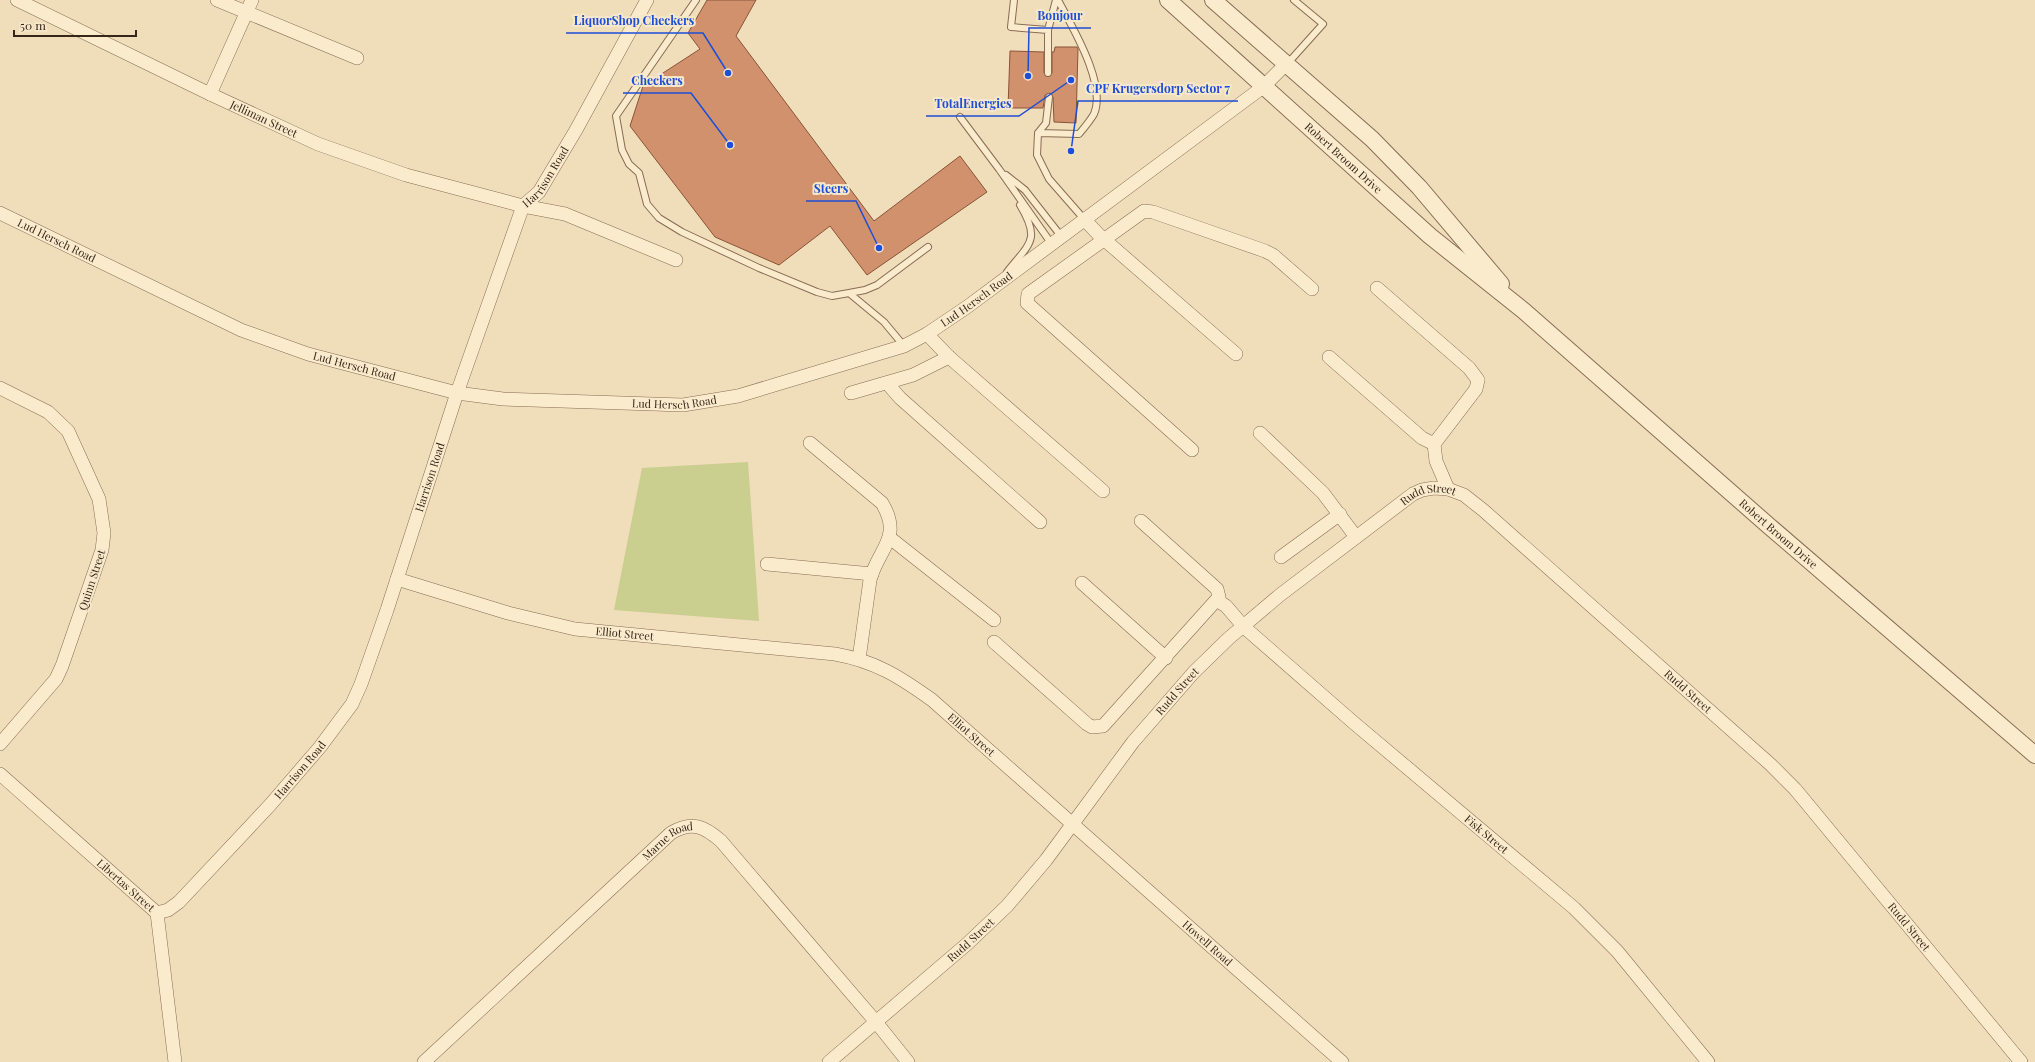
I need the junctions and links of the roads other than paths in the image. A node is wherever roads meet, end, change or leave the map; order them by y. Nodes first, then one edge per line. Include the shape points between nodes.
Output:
1 (17, 0) edge
2 (216, 0) edge
3 (252, 0) edge
4 (647, 0) edge
5 (696, 0) edge
6 (1014, 0) edge
7 (1057, 0) edge
8 (1168, 0) edge
9 (1213, 0) edge
10 (1294, 0) edge
11 (246, 12) junction
12 (1048, 30) junction
13 (357, 58) dead end
14 (1286, 65) junction
15 (1048, 73) dead end
16 (1262, 87) junction
17 (210, 94) junction
18 (1049, 97) dead end
19 (960, 117) dead end
20 (1038, 133) junction
21 (999, 169) junction
22 (523, 206) junction
23 (0, 213) edge
24 (1084, 219) junction
25 (1056, 239) junction
26 (1103, 239) junction
27 (928, 248) dead end
28 (676, 260) dead end
29 (997, 284) junction
30 (1377, 288) dead end
31 (1312, 289) dead end
32 (849, 293) junction
33 (1524, 311) junction
34 (927, 334) junction
35 (904, 346) junction
36 (1236, 354) dead end
37 (949, 357) junction
38 (1329, 357) dead end
39 (887, 383) junction
40 (0, 388) edge
41 (457, 393) junction
42 (850, 393) dead end
43 (1260, 434) dead end
44 (810, 443) dead end
45 (1434, 444) junction
46 (1192, 450) dead end
47 (1448, 489) junction
48 (1103, 491) dead end
49 (1340, 514) junction
50 (1141, 521) dead end
51 (1040, 522) dead end
52 (1356, 537) junction
53 (890, 538) junction
54 (1281, 557) dead end
55 (767, 564) dead end
56 (872, 574) junction
57 (397, 579) junction
58 (1082, 583) dead end
59 (1218, 601) junction
60 (994, 620) dead end
61 (1244, 627) junction
62 (994, 642) dead end
63 (1166, 658) junction
64 (859, 659) junction
65 (0, 744) edge
66 (2035, 755) edge
67 (0, 774) edge
68 (1073, 824) junction
69 (157, 913) junction
70 (876, 1022) junction
71 (175, 1062) edge
72 (424, 1062) edge
73 (829, 1062) edge
74 (908, 1062) edge
75 (1342, 1062) edge
76 (1708, 1062) edge
77 (2021, 1062) edge

1 - 17 street, Jelliman Street
2 - 11 street
3 - 11 street
4 - 22 street, Harrison Road via 539,192
5 - 32 lane via 616,116 622,150 629,164 639,173 647,204 659,218 682,232 760,268 828,295
6 - 12 lane via 1011,27
7 - 12 lane
7 - 20 lane via 1088,64 1097,93 1094,114 1079,134
8 - 16 street, Robert Broom Drive
9 - 14 street, Robert Broom Drive
10 - 14 lane via 1323,24
11 - 13 street
11 - 17 street
12 - 15 lane
14 - 16 street, Lud Hersch Road
14 - 33 street, Robert Broom Drive via 1366,134 1419,187
16 - 24 street, Lud Hersch Road
16 - 33 street, Robert Broom Drive via 1430,236
17 - 22 street, Jelliman Street via 318,144 406,175
18 - 20 lane via 1046,123
19 - 21 lane
20 - 24 lane via 1037,155 1049,179
21 - 25 lane
21 - 25 lane via 1025,190
21 - 29 lane via 1029,221 1032,239
22 - 28 street, Jelliman Street via 565,214
22 - 41 street, Harrison Road
23 - 41 street, Lud Hersch Road via 241,330 308,354
24 - 25 street, Lud Hersch Road
24 - 26 street
25 - 29 street, Lud Hersch Road
26 - 31 street via 1139,213 1153,212 1265,251
26 - 36 street
26 - 46 street via 1028,294 1027,303
27 - 32 lane via 877,285
29 - 34 street, Lud Hersch Road via 967,308
30 - 45 street via 1469,368 1478,380 1476,389
32 - 35 lane via 884,322
33 - 66 street, Robert Broom Drive
34 - 35 street, Lud Hersch Road
34 - 37 street
35 - 41 street, Lud Hersch Road via 738,396 683,405 503,399
37 - 39 street via 928,368
37 - 48 street
38 - 45 street via 1422,438
39 - 42 street
39 - 51 street via 900,398
40 - 65 street, Quinn Street via 48,412 68,431 99,499 104,533 102,550 62,666 50,686
41 - 57 street, Harrison Road
43 - 49 street via 1323,493
44 - 53 street via 882,503 891,527
45 - 47 street via 1436,462
47 - 52 street, Rudd Street via 1434,488 1413,494
47 - 77 street, Rudd Street via 1464,495 1512,535 1770,764 1817,815
49 - 52 street
49 - 54 street
50 - 59 street via 1217,589 1220,594
52 - 61 street, Rudd Street via 1280,595
53 - 56 street
53 - 60 street
55 - 56 street
56 - 64 street
57 - 64 street, Elliot Street via 508,613 575,629 835,654
57 - 69 street, Harrison Road via 352,704 320,747 270,805 179,902 168,910
58 - 63 street
59 - 61 street, Fisk Street via 1226,606
59 - 63 street
61 - 68 street, Rudd Street via 1194,672 1133,742
61 - 76 street, Fisk Street via 1574,908 1617,951
62 - 63 street via 1092,727 1104,726
64 - 68 street, Elliot Street via 900,677 932,700
67 - 69 street, Libertas Street
68 - 70 street, Rudd Street via 1046,860 988,924
68 - 75 street, Howell Road
69 - 71 street, Libertas Street
70 - 72 street, Marne Road via 721,841 702,827 691,826 672,833
70 - 73 street, Rudd Street
70 - 74 street, Marne Road

